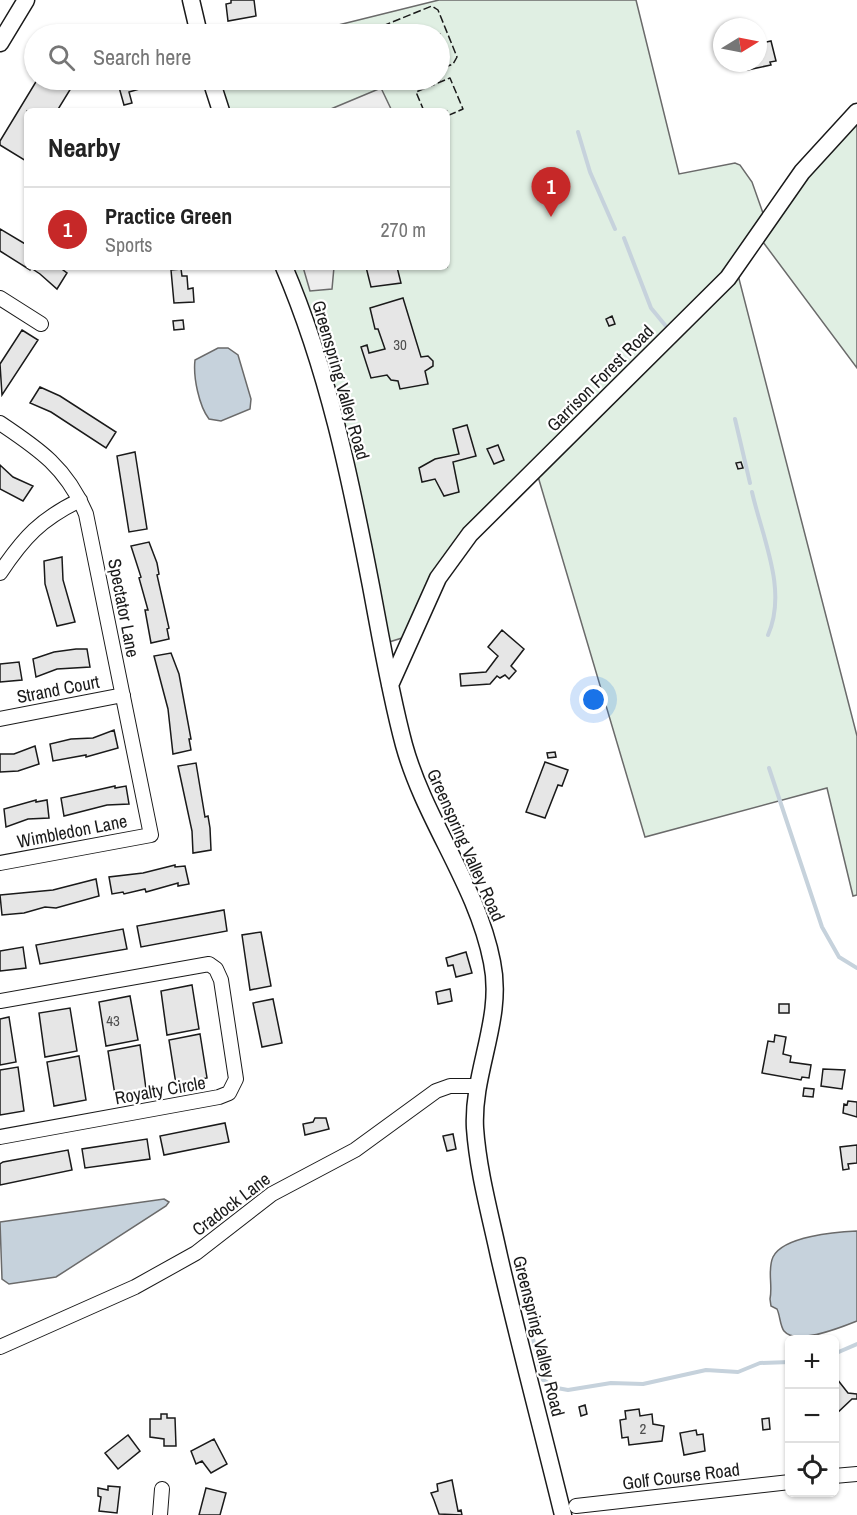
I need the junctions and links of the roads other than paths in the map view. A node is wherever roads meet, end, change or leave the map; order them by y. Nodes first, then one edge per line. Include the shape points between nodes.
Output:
1 (26, 0) edge
2 (191, 0) edge
3 (197, 24) edge
4 (0, 43) edge
5 (214, 90) edge
6 (220, 108) edge
7 (857, 112) edge
8 (285, 270) edge
9 (0, 299) edge
10 (41, 324) dead end
11 (0, 423) edge
12 (80, 500) junction
13 (0, 573) edge
14 (390, 685) junction
15 (123, 695) junction
16 (0, 719) edge
17 (151, 835) joint
18 (0, 863) edge
19 (0, 1001) edge
20 (477, 1086) junction
21 (0, 1137) edge
22 (0, 1347) edge
23 (857, 1474) edge
24 (839, 1476) edge
25 (785, 1483) edge
26 (162, 1489) dead end
27 (569, 1511) edge
28 (160, 1515) edge

1 - 4 main road
2 - 3 main road
5 - 6 main road
7 - 14 main road, Garrison Forest Road via 802,172 728,278 470,534 438,578
8 - 14 main road, Greenspring Valley Road via 316,352 338,429
9 - 10 street
11 - 12 street, Spectator Lane via 50,459 72,483
12 - 13 street via 57,511 31,531
12 - 15 street, Spectator Lane via 90,530
14 - 20 main road, Greenspring Valley Road via 415,778 471,897 492,961 492,1027
15 - 16 street, Strand Court
15 - 17 street, Spectator Lane
17 - 18 street, Wimbledon Lane
19 - 21 street, Royalty Circle via 209,964 221,980 236,1079 229,1093 219,1097
20 - 22 street, Cradock Lane via 450,1086 436,1091 355,1150 272,1194 196,1253 135,1287
20 - 27 main road, Greenspring Valley Road via 477,1149 490,1217
23 - 24 street
25 - 27 street, Golf Course Road
26 - 28 street

